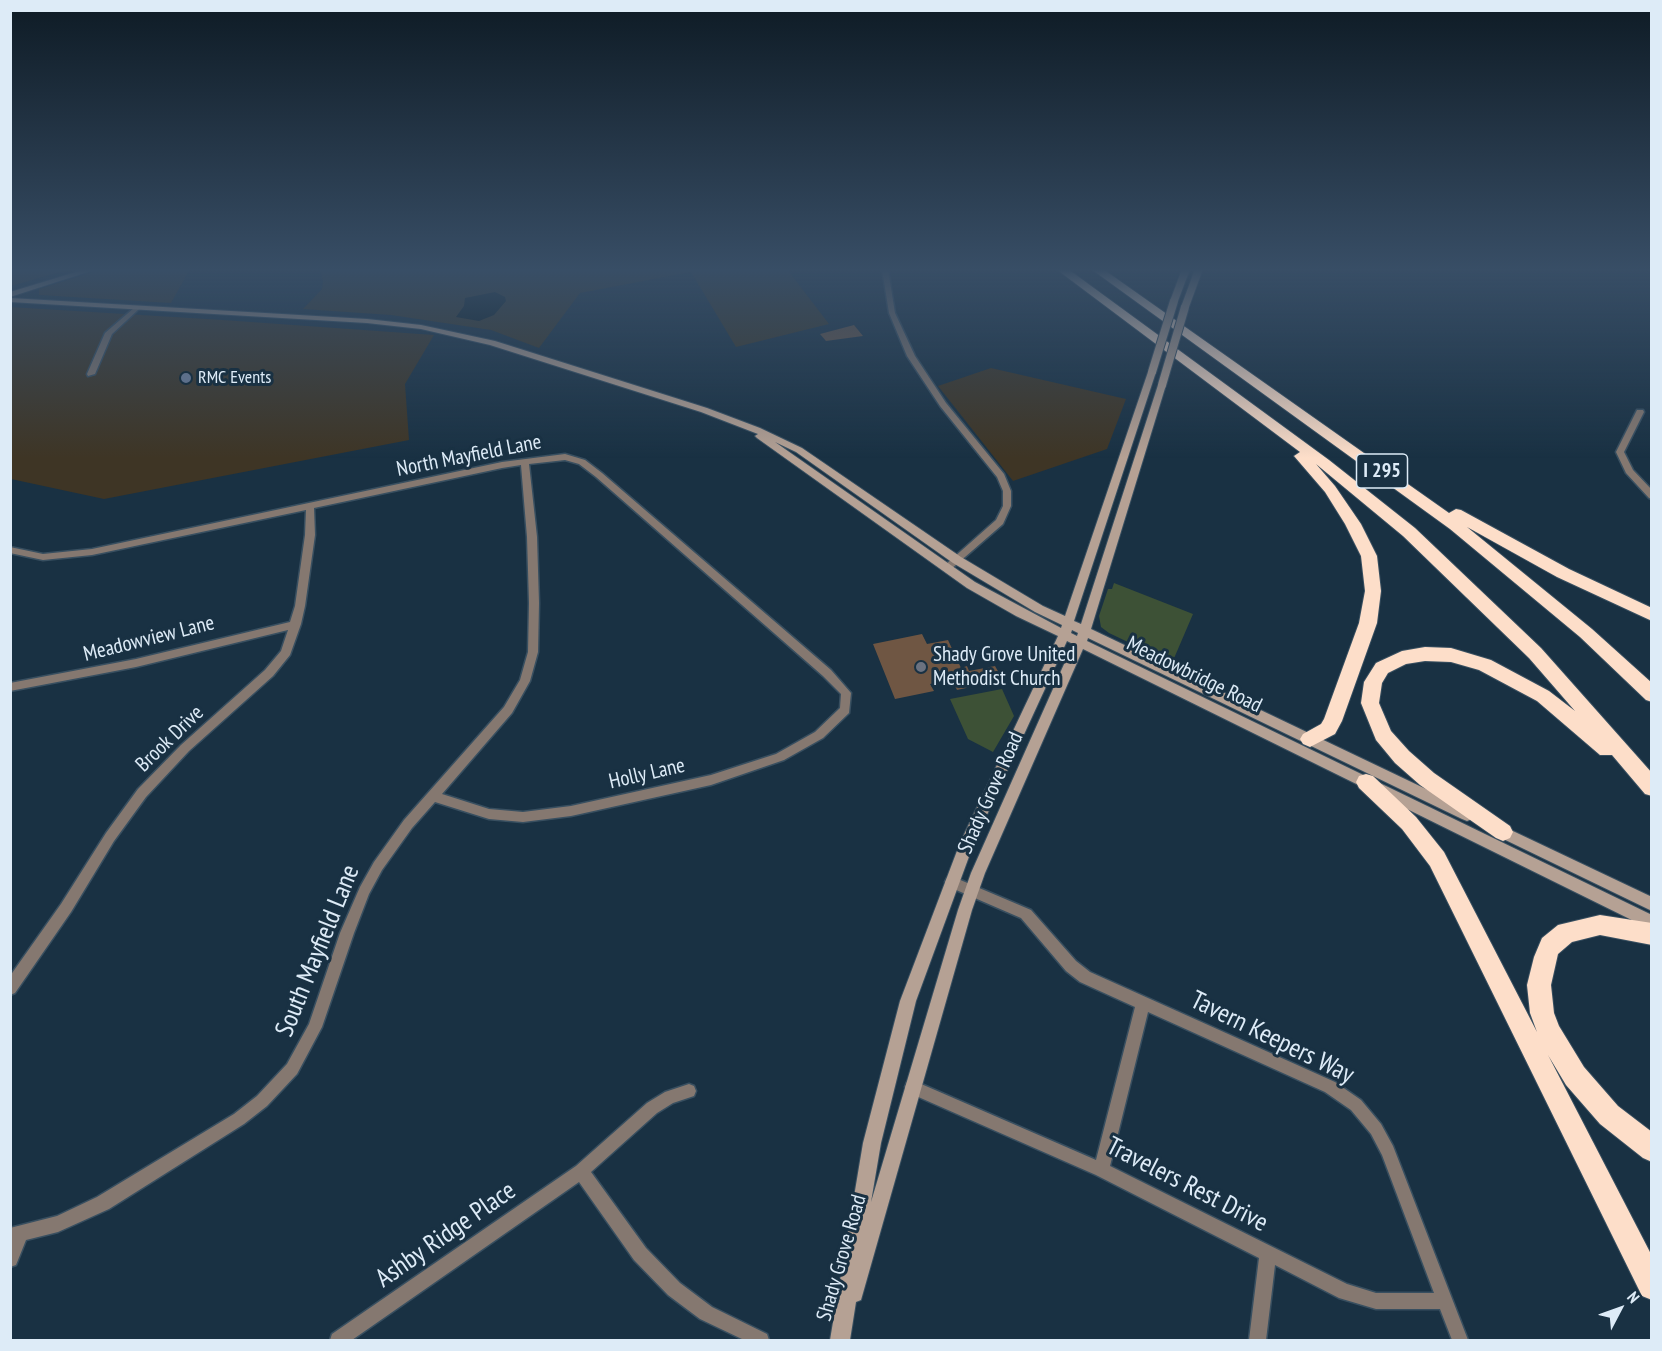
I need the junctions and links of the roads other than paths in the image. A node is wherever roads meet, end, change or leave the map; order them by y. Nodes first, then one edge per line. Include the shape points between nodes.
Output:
1 (110, 332) edge
2 (445, 332) edge
3 (900, 332) edge
4 (1146, 332) edge
5 (1164, 332) edge
6 (1178, 332) edge
7 (1185, 332) edge
8 (91, 374) dead end
9 (1640, 412) dead end
10 (1264, 419) junction
11 (741, 424) junction
12 (525, 462) junction
13 (1384, 472) junction
14 (1652, 496) edge
15 (310, 506) junction
16 (10, 550) edge
17 (957, 561) junction
18 (947, 568) junction
19 (1652, 615) edge
20 (296, 624) junction
21 (1066, 629) junction
22 (1083, 637) junction
23 (10, 687) edge
24 (1652, 695) edge
25 (847, 701) joint
26 (1310, 739) junction
27 (1366, 782) junction
28 (1652, 788) edge
29 (433, 796) junction
30 (1503, 832) junction
31 (951, 882) junction
32 (972, 890) junction
33 (1652, 904) edge
34 (1652, 923) edge
35 (1652, 934) edge
36 (10, 987) edge
37 (1143, 1003) junction
38 (912, 1087) junction
39 (689, 1091) dead end
40 (1652, 1149) edge
41 (1101, 1170) junction
42 (581, 1171) junction
43 (15, 1235) edge
44 (1268, 1254) junction
45 (10, 1259) edge
46 (1652, 1286) edge
47 (1445, 1301) junction
48 (338, 1341) edge
49 (761, 1341) edge
50 (840, 1341) edge
51 (1257, 1341) edge
52 (1460, 1341) edge

1 - 8 street
2 - 11 main road, Meadowbridge Road via 492,343
3 - 17 street via 911,356 1001,476 1007,490 1007,506 1000,522
4 - 10 highway, I 295
5 - 21 main road, Shady Grove Road, bridge
6 - 22 main road, Shady Grove Road, bridge
7 - 13 highway, I 295
9 - 14 street via 1620,452 1629,471
10 - 26 highway via 1330,489 1364,543 1371,567 1373,591 1368,623 1331,725
10 - 28 highway, I 295 via 1379,507 1464,582 1564,685
11 - 17 main road, Meadowbridge Road via 799,450
11 - 18 main road, Meadowbridge Road
12 - 15 street, North Mayfield Lane
12 - 25 street, North Mayfield Lane via 558,457 582,462 827,673 842,687
12 - 29 street, South Mayfield Lane via 534,603 530,667 508,710
13 - 19 highway via 1526,554
13 - 24 highway, I 295 via 1528,583
15 - 16 street, North Mayfield Lane via 73,556
15 - 20 street, Brook Drive via 310,535
17 - 18 street
17 - 21 main road, Meadowbridge Road
18 - 21 main road, Meadowbridge Road via 991,597
20 - 23 street, Meadowview Lane via 91,673
20 - 36 street, Brook Drive via 286,652 269,673 179,754 128,812
21 - 22 main road, Meadowbridge Road
21 - 31 main road, Shady Grove Road
22 - 26 main road, Meadowbridge Road
22 - 27 main road, Meadowbridge Road
22 - 32 main road, Shady Grove Road
25 - 29 street, Holly Lane via 845,710 832,725 801,747 761,765 711,780 571,811 523,817 489,814
26 - 30 main road, Meadowbridge Road
27 - 34 main road, Meadowbridge Road
27 - 46 highway via 1409,823 1437,859
28 - 30 highway via 1558,707 1498,670 1452,655 1425,654 1402,658 1382,668 1373,682 1370,703 1383,735 1412,767
29 - 43 street, South Mayfield Lane via 394,842 364,891 315,1027 282,1081 239,1119 103,1203 58,1224
30 - 33 main road, Meadowbridge Road
31 - 32 street, Tavern Keepers Way
31 - 50 main road, Shady Grove Road via 908,1001 885,1083
32 - 37 street, Tavern Keepers Way via 1026,914 1077,972
32 - 38 main road, Shady Grove Road
35 - 40 highway via 1600,925 1566,933 1550,946 1539,985 1549,1033 1575,1076 1609,1115
37 - 41 street
37 - 47 street, Tavern Keepers Way via 1330,1087 1356,1105 1388,1151
38 - 41 street, Travelers Rest Drive
38 - 50 main road, Shady Grove Road
39 - 42 street, Ashby Ridge Place via 652,1108
41 - 44 street, Travelers Rest Drive
42 - 48 street, Ashby Ridge Place
42 - 49 street via 640,1254 674,1289 705,1313
43 - 45 street
44 - 47 street, Travelers Rest Drive via 1362,1298
44 - 51 street
47 - 52 street, Tavern Keepers Way

